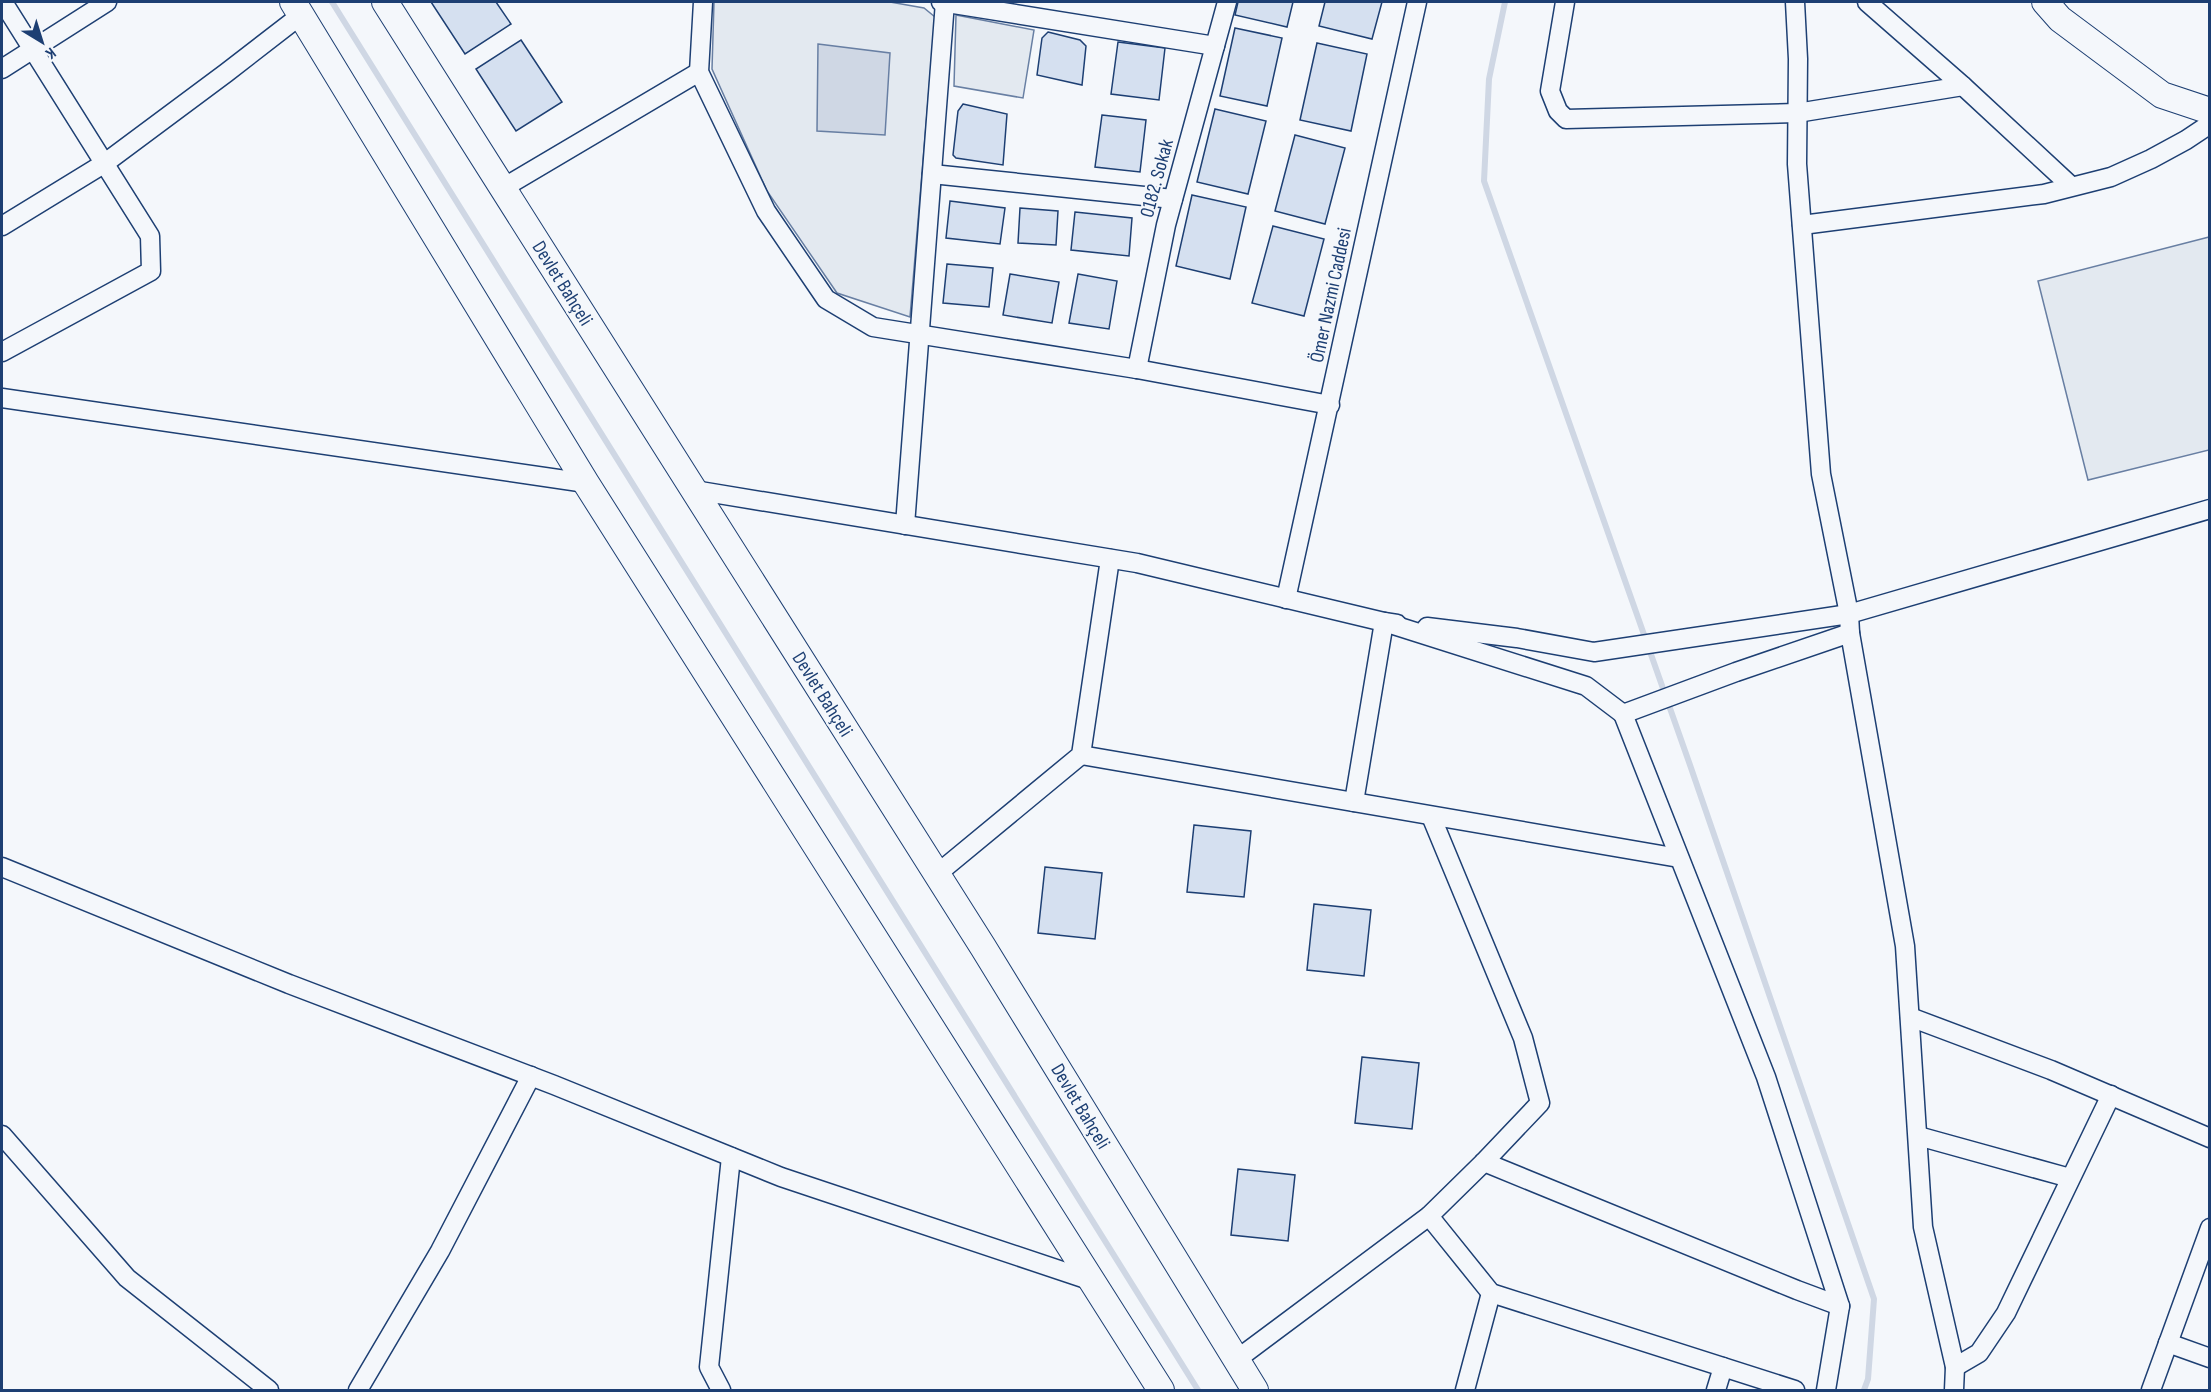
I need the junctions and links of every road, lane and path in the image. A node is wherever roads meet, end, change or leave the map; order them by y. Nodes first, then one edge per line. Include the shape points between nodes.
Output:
1 (3, 2) edge
2 (107, 2) edge
3 (385, 2) edge
4 (703, 2) edge
5 (941, 2) edge
6 (945, 2) edge
7 (1227, 2) edge
8 (1417, 2) edge
9 (1565, 2) edge
10 (1795, 2) edge
11 (1867, 2) edge
12 (2045, 2) edge
13 (297, 8) edge
14 (1215, 46) junction
15 (34, 50) junction
16 (2, 69) edge
17 (699, 72) junction
18 (1963, 86) junction
19 (2210, 111) edge
20 (1797, 113) junction
21 (2210, 124) edge
22 (105, 163) junction
23 (932, 174) junction
24 (2071, 186) junction
25 (503, 188) junction
26 (1173, 199) junction
27 (1802, 225) junction
28 (2, 226) edge
29 (920, 334) junction
30 (2, 352) edge
31 (1137, 369) junction
32 (2, 398) edge
33 (1330, 405) junction
34 (586, 483) junction
35 (694, 490) junction
36 (2210, 509) edge
37 (905, 525) junction
38 (1110, 559) junction
39 (1286, 599) junction
40 (1849, 614) junction
41 (1384, 622) junction
42 (1850, 633) junction
43 (1623, 714) junction
44 (1081, 755) junction
45 (1354, 802) junction
46 (1431, 816) junction
47 (1679, 858) junction
48 (2, 867) edge
49 (937, 874) junction
50 (1910, 1017) junction
51 (531, 1076) junction
52 (2111, 1095) junction
53 (2, 1135) edge
54 (1918, 1136) junction
55 (2210, 1138) edge
56 (731, 1156) junction
57 (1484, 1162) junction
58 (2070, 1178) junction
59 (1429, 1216) junction
60 (2210, 1228) edge
61 (1092, 1281) junction
62 (1491, 1293) junction
63 (1840, 1306) junction
64 (2168, 1343) junction
65 (2210, 1358) edge
66 (1236, 1360) junction
67 (1955, 1367) junction
68 (1723, 1368) junction
69 (269, 1390) edge
70 (358, 1390) edge
71 (721, 1390) edge
72 (1161, 1390) edge
73 (1255, 1390) edge
74 (1466, 1390) edge
75 (1716, 1390) edge
76 (1796, 1390) edge
77 (1826, 1390) edge
78 (1954, 1390) edge
79 (2151, 1390) edge

1 - 15 street
2 - 15 street
3 - 25 street, Devlet Bahçeli
4 - 17 street
5 - 6 street
6 - 14 street
6 - 23 street
7 - 14 street, 0182. Sokak
8 - 33 street, Ömer Nazmi Caddesi
9 - 20 street via 1550,91 1566,119
10 - 20 street
11 - 18 street
12 - 19 street via 2060,19 2162,95
13 - 22 street via 226,73
13 - 34 street
14 - 26 street, 0182. Sokak
15 - 16 street
15 - 22 street
17 - 25 street
17 - 29 street via 766,211 826,299 873,327
18 - 20 street
18 - 24 street
20 - 27 street
21 - 24 street via 2151,159 2111,177
22 - 28 street
22 - 30 street via 150,236 151,271
23 - 26 street
23 - 29 street
24 - 27 street via 2044,194
25 - 35 street, Devlet Bahçeli
26 - 31 street, 0182. Sokak
27 - 40 street via 1821,474
29 - 31 street
29 - 37 street
31 - 33 street
32 - 34 street
33 - 39 street, Ömer Nazmi Caddesi
34 - 61 street
35 - 37 street
35 - 49 street, Devlet Bahçeli
36 - 40 street
37 - 38 street
38 - 39 street
38 - 44 street
39 - 41 street
40 - 41 street via 1594,652
40 - 42 street
41 - 43 street via 1586,686
41 - 45 street
42 - 43 street
42 - 50 street via 1905,946
43 - 47 street
44 - 45 street
44 - 49 street
45 - 46 street
46 - 47 street
46 - 57 street via 1523,1038 1540,1103
47 - 63 street via 1766,1077
48 - 51 street
49 - 66 street, Devlet Bahçeli
50 - 52 street
50 - 54 street
51 - 56 street
51 - 70 street via 440,1251
52 - 55 street
52 - 58 street
53 - 69 street via 127,1278
54 - 58 street
54 - 67 street via 1923,1227
56 - 61 street via 782,1177
56 - 71 street via 709,1367
57 - 59 street
57 - 63 street
58 - 67 street via 2006,1313 1979,1353
59 - 62 street
59 - 66 street
60 - 64 street
61 - 72 street
62 - 68 street
62 - 74 street
63 - 77 street
64 - 65 street
64 - 79 street
66 - 73 street, Devlet Bahçeli
67 - 78 street
68 - 75 street
68 - 76 street

